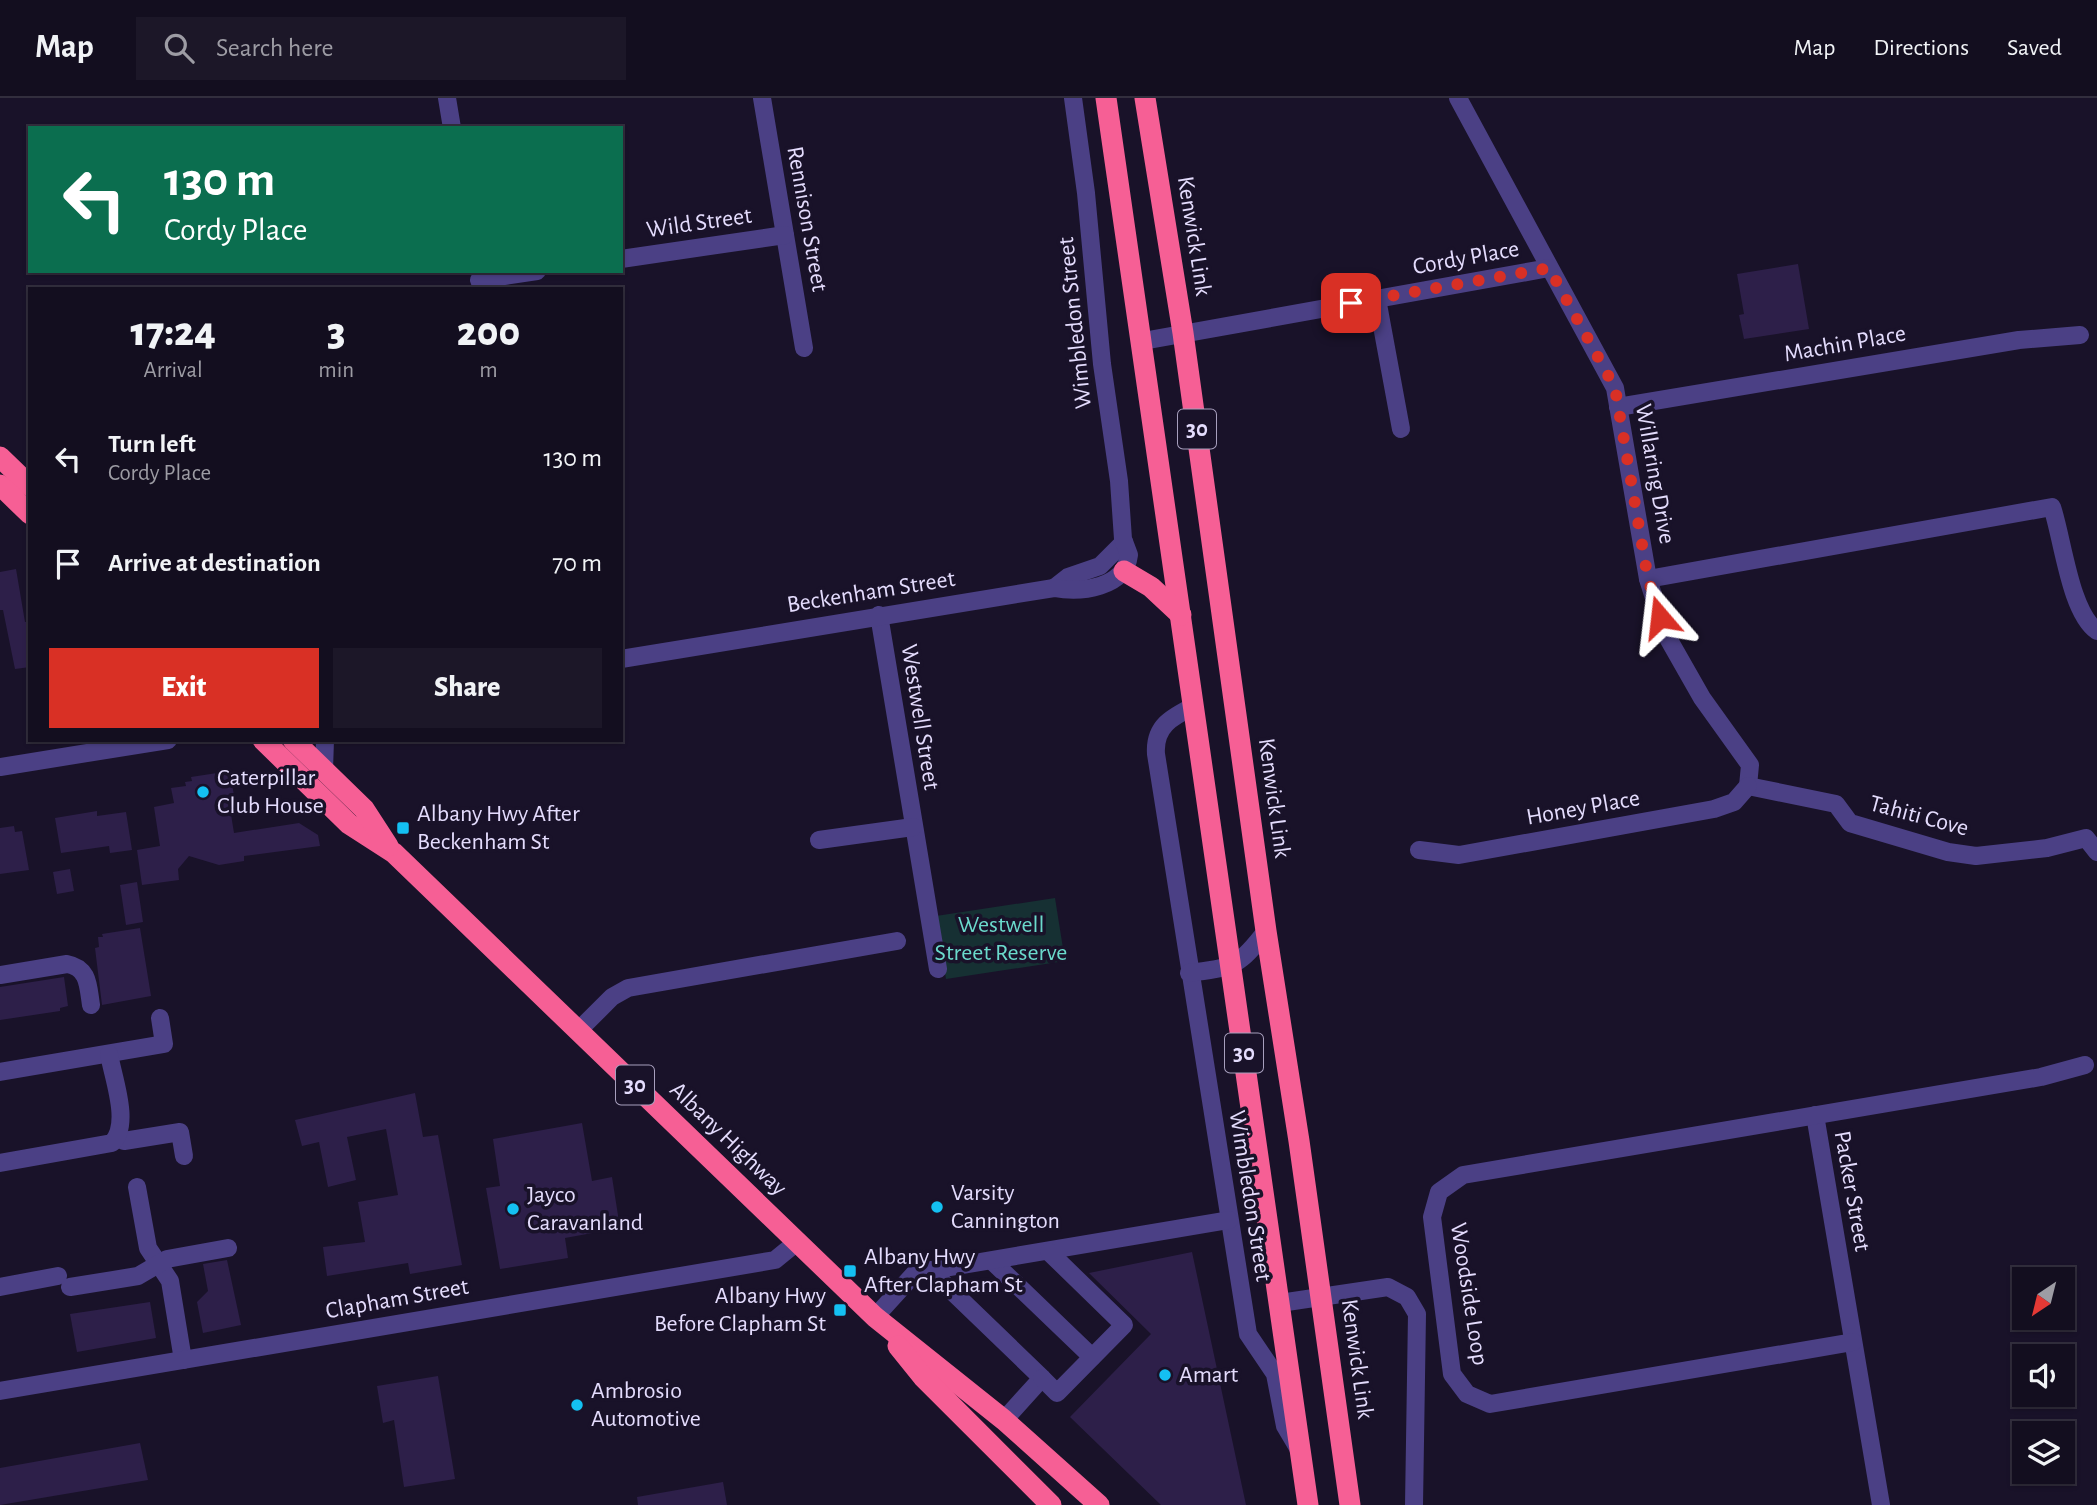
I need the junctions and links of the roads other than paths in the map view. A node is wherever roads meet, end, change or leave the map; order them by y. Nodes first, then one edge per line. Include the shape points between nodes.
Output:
1 (447, 98) edge
2 (762, 98) edge
3 (1073, 98) edge
4 (1107, 98) edge
5 (1145, 98) edge
6 (1458, 98) edge
7 (452, 126) edge
8 (785, 235) junction
9 (623, 259) edge
10 (1549, 268) junction
11 (524, 273) edge
12 (479, 280) edge
13 (1377, 299) junction
14 (1183, 333) junction
15 (2080, 335) dead end
16 (1143, 341) junction
17 (804, 348) dead end
18 (1618, 407) junction
19 (1401, 429) dead end
20 (0, 457) edge
21 (28, 484) edge
22 (0, 485) edge
23 (28, 512) edge
24 (1124, 542) junction
25 (1124, 571) junction
26 (1648, 579) junction
27 (1054, 587) junction
28 (879, 615) junction
29 (1181, 615) junction
30 (2097, 631) edge
31 (623, 659) edge
32 (1194, 706) junction
33 (155, 742) edge
34 (265, 742) edge
35 (295, 742) edge
36 (325, 742) edge
37 (0, 767) edge
38 (324, 770) junction
39 (1748, 786) junction
40 (914, 827) junction
41 (820, 840) dead end
42 (2091, 845) edge
43 (1419, 850) dead end
44 (394, 853) junction
45 (1266, 931) junction
46 (897, 941) dead end
47 (1232, 967) junction
48 (938, 969) dead end
49 (1189, 973) junction
50 (0, 975) edge
51 (91, 1005) dead end
52 (160, 1018) dead end
53 (579, 1030) junction
54 (109, 1054) junction
55 (2085, 1065) dead end
56 (0, 1072) edge
57 (1815, 1115) junction
58 (117, 1138) junction
59 (184, 1156) dead end
60 (0, 1163) edge
61 (137, 1187) dead end
62 (1229, 1220) junction
63 (797, 1242) junction
64 (228, 1248) dead end
65 (1049, 1252) junction
66 (992, 1261) junction
67 (159, 1264) junction
68 (930, 1270) junction
69 (0, 1287) edge
70 (1322, 1295) junction
71 (1280, 1303) junction
72 (875, 1317) junction
73 (1853, 1342) junction
74 (1092, 1357) junction
75 (183, 1360) junction
76 (1042, 1378) junction
77 (0, 1391) edge
78 (1004, 1420) junction
79 (1300, 1451) junction
80 (1051, 1505) edge
81 (1099, 1505) edge
82 (1308, 1505) edge
83 (1350, 1505) edge
84 (1414, 1505) edge
85 (1881, 1505) edge

1 - 7 street
2 - 8 street, Rennison Street
3 - 24 street, Wimbledon Street
4 - 16 highway, 30
5 - 14 highway, Kenwick Link / 30
6 - 10 street, Willaring Drive
8 - 9 street, Wild Street
8 - 17 street, Rennison Street
10 - 13 street, Cordy Place
10 - 18 street, Willaring Drive via 1615,388
11 - 12 street
13 - 14 street, Cordy Place
13 - 19 street
14 - 16 street, Cordy Place
14 - 45 highway, Kenwick Link / 30
15 - 18 street, Machin Place via 2019,340
16 - 29 highway, 30
18 - 26 street, Willaring Drive
20 - 21 highway
22 - 23 highway
24 - 25 street, Wimbledon Street via 1129,555
24 - 27 street via 1100,566
25 - 27 street, Beckenham Street via 1100,586
25 - 29 highway via 1151,587
26 - 30 street via 2052,508 2078,604 2088,625
26 - 39 street, Willaring Drive via 1681,663 1750,765
27 - 28 street, Beckenham Street
28 - 31 street, Beckenham Street
28 - 40 street, Westwell Street
29 - 32 highway, 30
32 - 47 highway, 30
32 - 49 street, Wimbledon Street via 1161,727 1155,745
33 - 37 street
34 - 44 highway, Albany Highway / 30 via 349,824
35 - 38 highway, Albany Highway / 30
36 - 38 street
38 - 44 highway, Albany Highway / 30 via 364,809
39 - 42 street, Tahiti Cove via 1836,804 1850,822 1962,854
39 - 43 street, Honey Place via 1734,802 1713,809 1459,855
40 - 41 street, Westwell Street
40 - 48 street, Westwell Street
44 - 53 highway, Albany Highway / 30
45 - 47 street
45 - 70 highway, Kenwick Link / 30
46 - 53 street via 628,988 611,997
47 - 49 street
47 - 71 highway, 30
49 - 62 street, Wimbledon Street
50 - 51 street via 77,966 85,973
52 - 54 street via 164,1044
53 - 63 highway, Albany Highway / 30
54 - 56 street
54 - 58 street via 120,1121
55 - 57 street, Packer Street via 2041,1077
57 - 73 street, Packer Street
57 - 73 street, Woodside Loop via 1463,1175 1440,1192 1432,1217 1452,1374 1467,1394 1490,1404
58 - 59 street via 124,1141 180,1132
58 - 60 street via 102,1146
61 - 67 street via 148,1248
62 - 65 street
62 - 79 street, Wimbledon Street via 1248,1334 1275,1374 1285,1426
63 - 72 highway, Albany Highway / 30
63 - 75 street, Clapham Street via 775,1260
64 - 67 street
65 - 66 street
65 - 74 street via 1125,1325
66 - 68 street
66 - 74 street
67 - 69 street via 138,1276
67 - 75 street via 170,1281
68 - 72 street via 915,1273
68 - 76 street
70 - 71 street
70 - 83 highway, Kenwick Link / 30
70 - 84 street via 1388,1287 1407,1297 1418,1314
71 - 79 highway, 30
72 - 78 highway, Albany Highway / 30
72 - 80 highway, Albany Highway / 30 via 923,1377
73 - 85 street, Packer Street
74 - 76 street via 1057,1392
75 - 77 street, Clapham Street
76 - 78 street
78 - 81 highway, Albany Highway / 30
79 - 82 highway, 30

